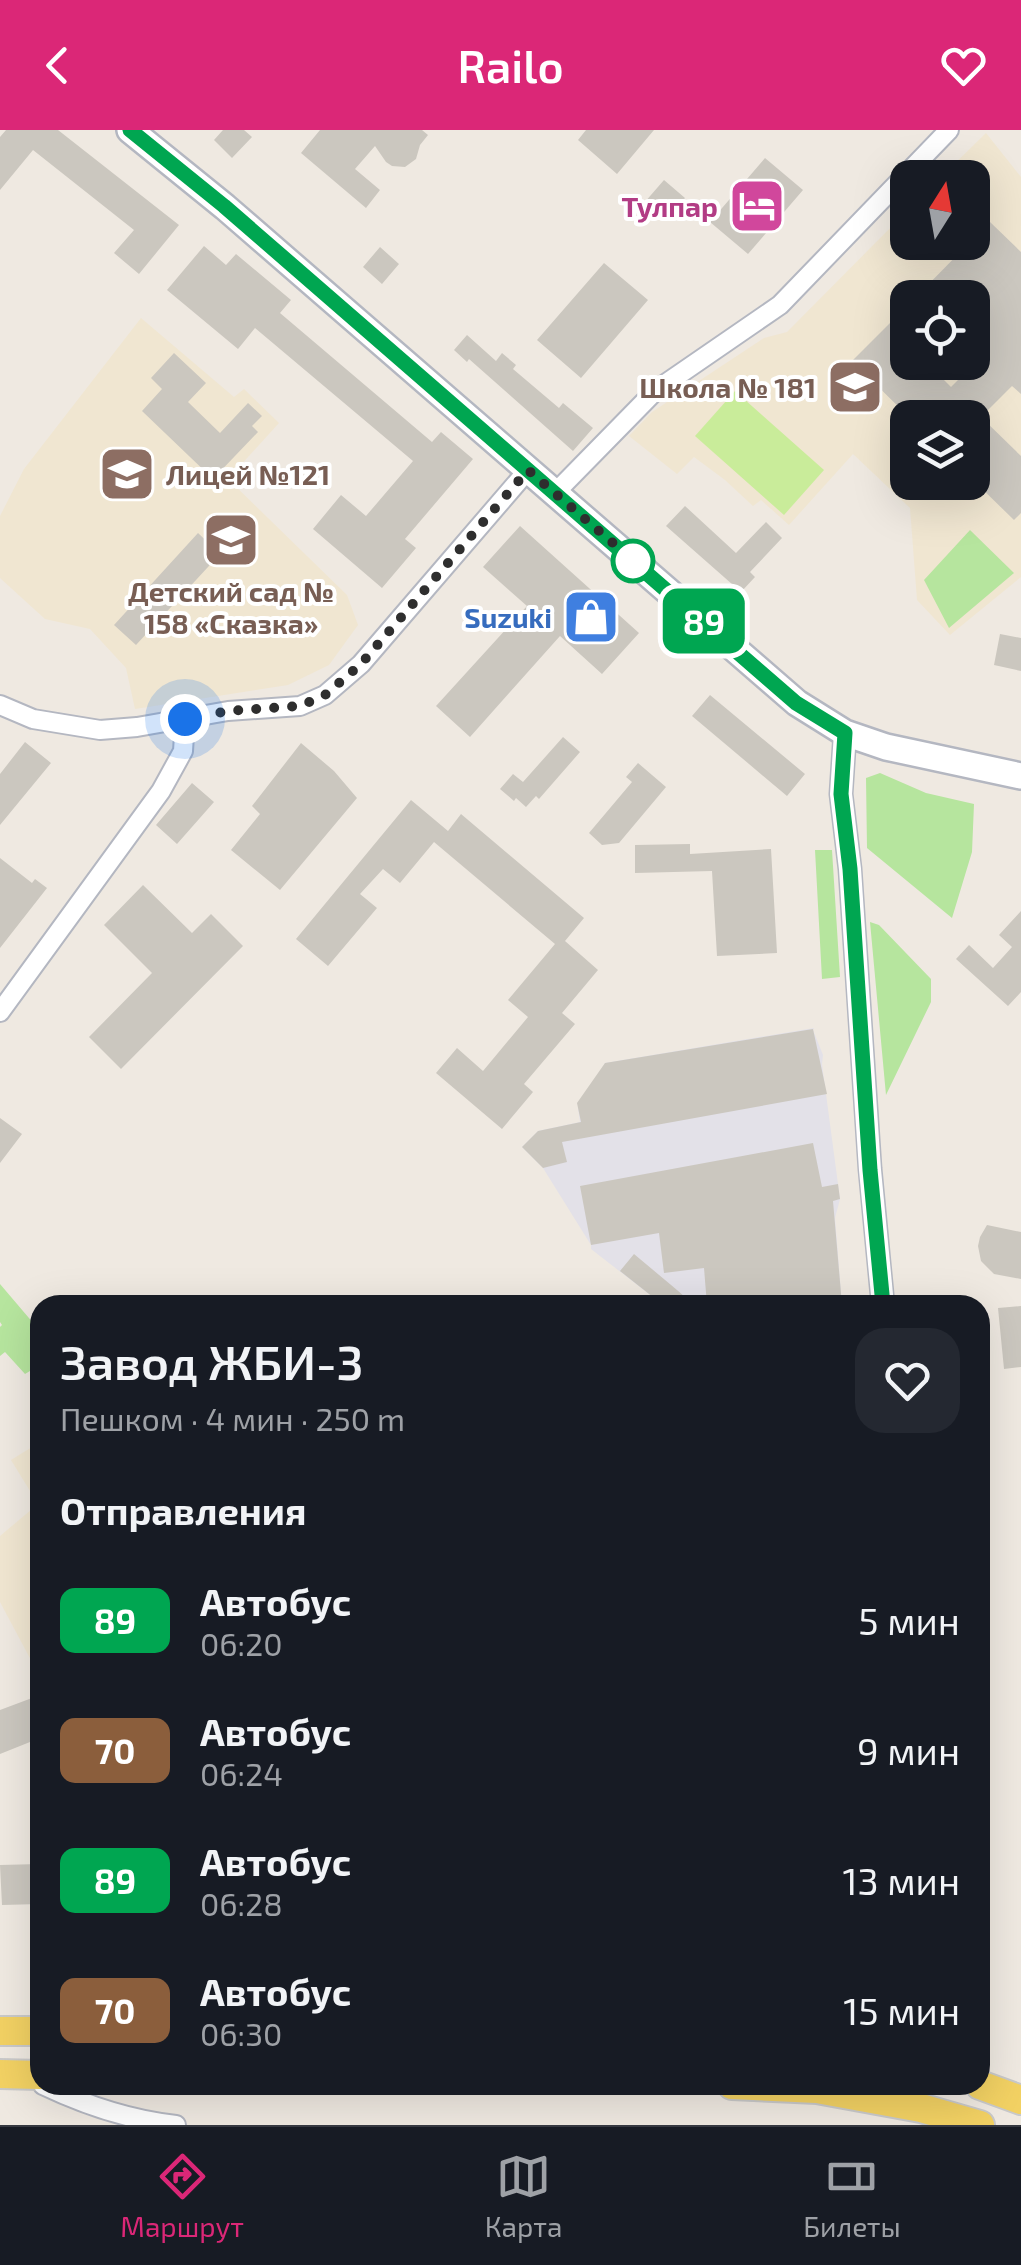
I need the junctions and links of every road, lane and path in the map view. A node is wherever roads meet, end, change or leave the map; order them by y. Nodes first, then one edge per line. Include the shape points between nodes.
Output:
1 (130, 130) edge
2 (949, 130) edge
3 (528, 470) junction
4 (555, 494) junction
5 (0, 705) edge
6 (185, 719) junction
7 (845, 733) junction
8 (1021, 776) edge
9 (0, 1012) edge
10 (882, 1295) edge
11 (0, 2031) edge
12 (30, 2032) edge
13 (990, 2089) edge
14 (65, 2095) edge
15 (849, 2095) edge
16 (1021, 2100) edge
17 (176, 2125) edge
18 (980, 2125) edge

1 - 3 main road
2 - 4 street via 776,308 655,391
3 - 4 main road
3 - 6 street via 361,664 325,695 300,706
4 - 7 main road via 796,703
5 - 6 street via 100,730
6 - 9 street via 183,751 160,791
7 - 8 main road
7 - 10 street via 841,794
11 - 12 main road
13 - 16 main road
14 - 17 street via 140,2122
15 - 18 main road

